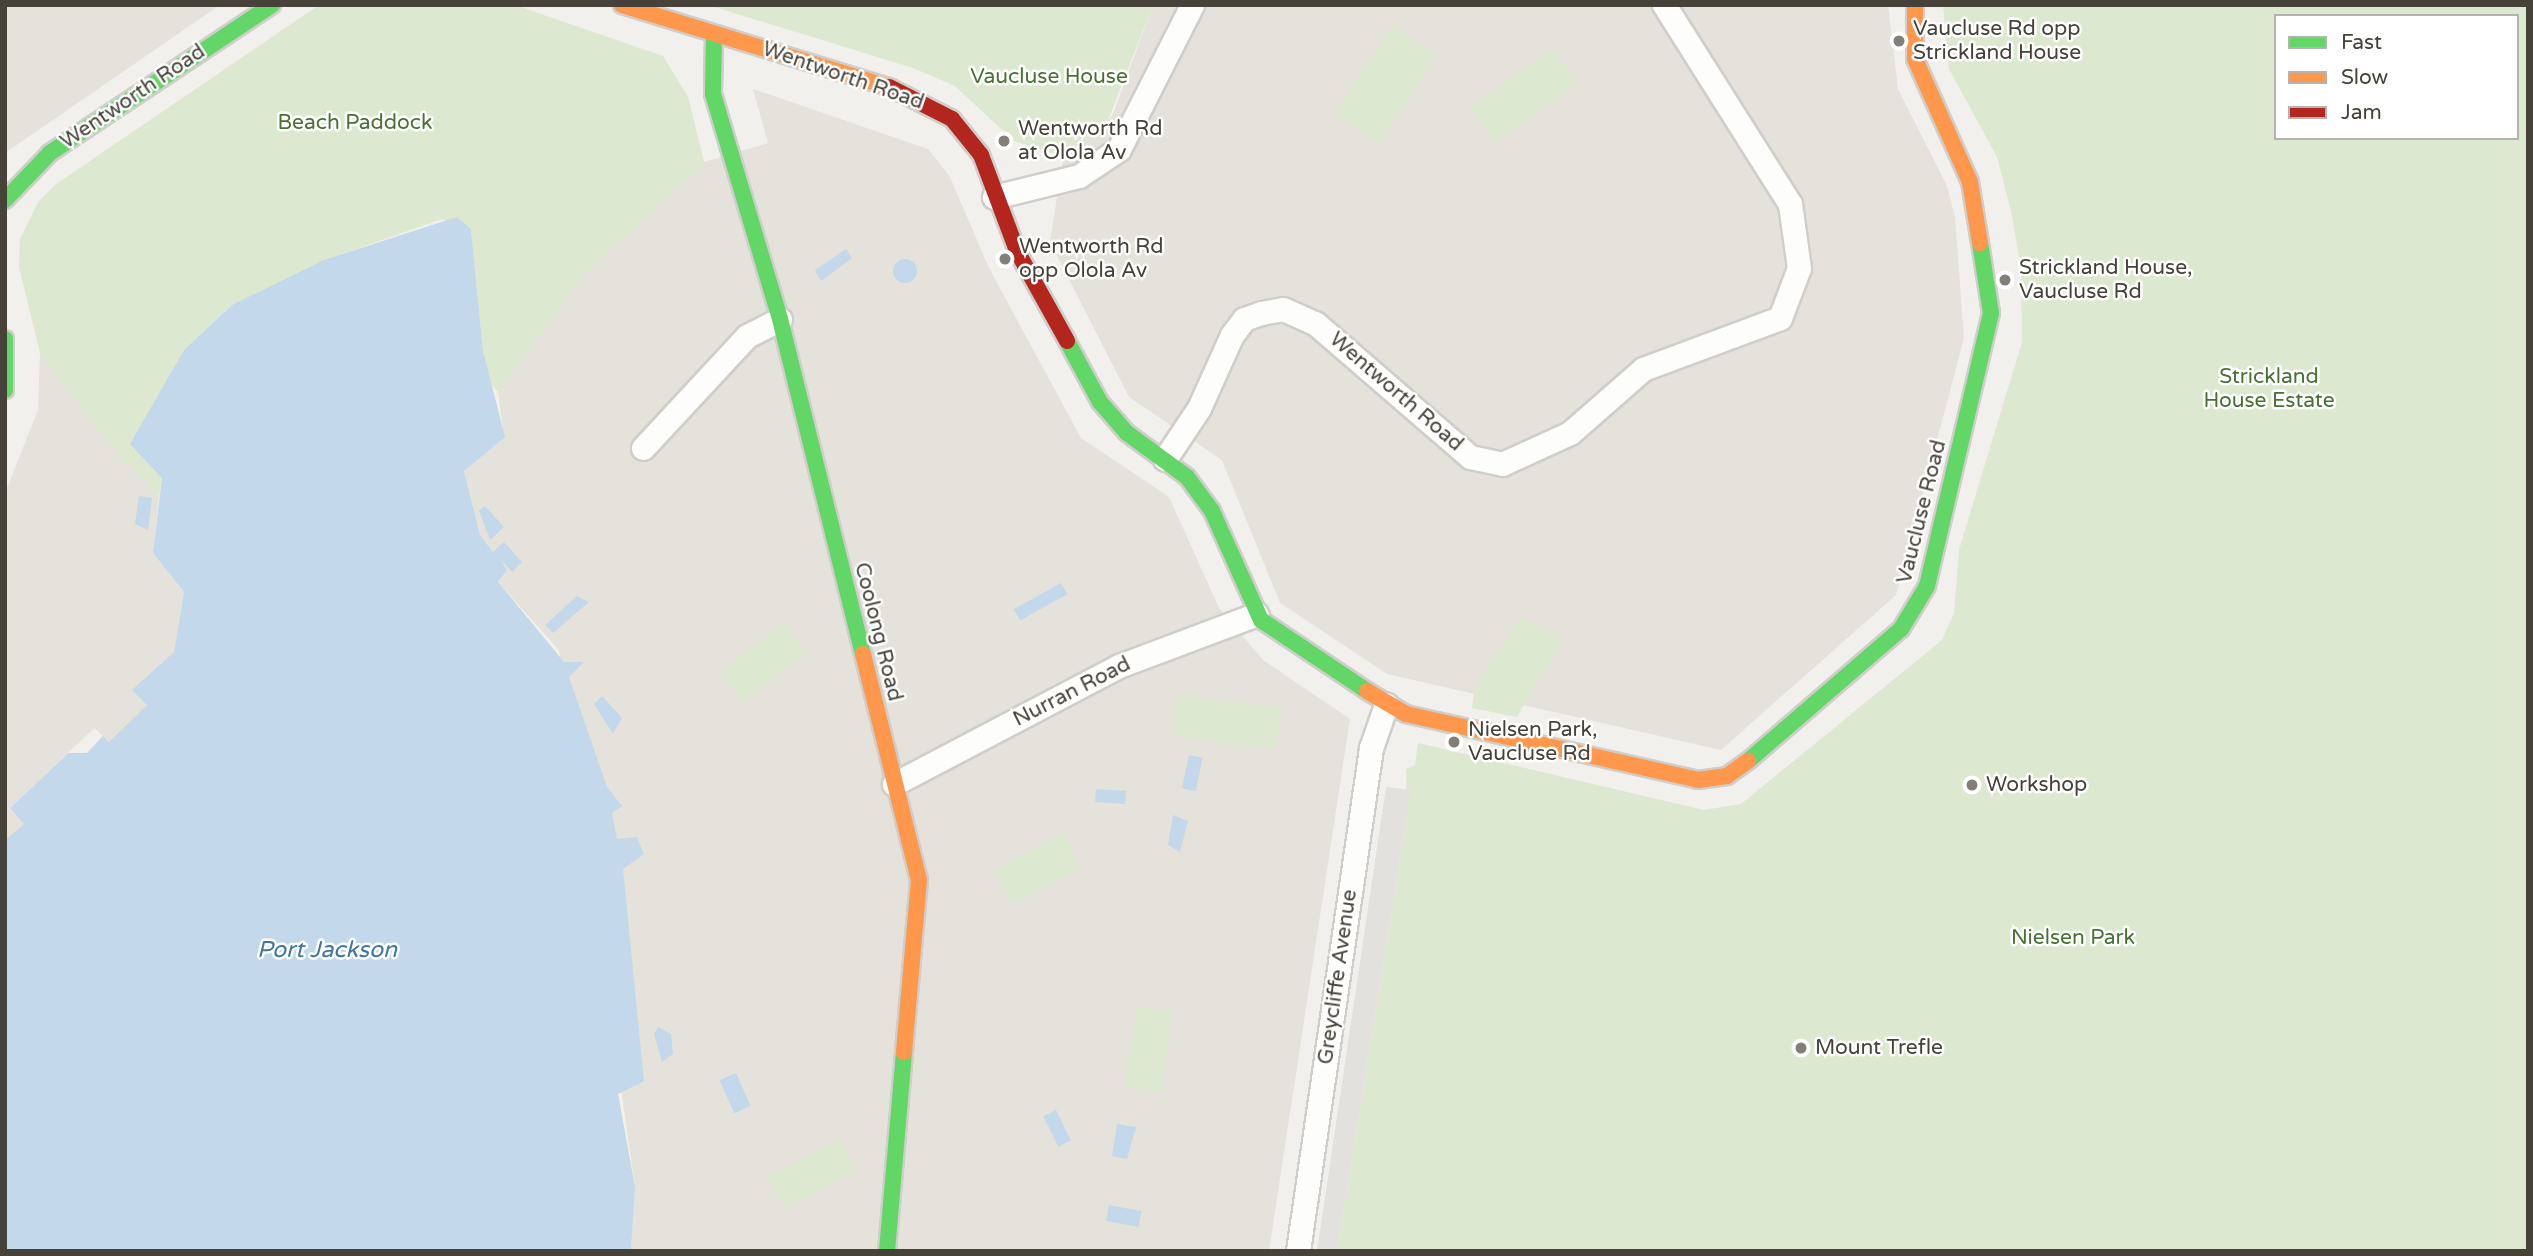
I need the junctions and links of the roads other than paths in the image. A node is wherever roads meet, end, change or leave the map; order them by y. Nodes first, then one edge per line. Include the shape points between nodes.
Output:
1 (272, 5) edge
2 (622, 5) edge
3 (1192, 5) edge
4 (1664, 5) edge
5 (1915, 5) edge
6 (714, 34) junction
7 (994, 197) junction
8 (5, 200) edge
9 (780, 319) junction
10 (5, 339) edge
11 (5, 390) edge
12 (643, 448) dead end
13 (1165, 459) junction
14 (1257, 614) junction
15 (1386, 705) junction
16 (894, 784) junction
17 (887, 1251) edge
18 (1298, 1251) edge

1 - 8 street, Wentworth Road via 50,153
2 - 6 street, Wentworth Road
3 - 7 street via 1119,149 1079,176
4 - 13 street, Wentworth Road via 1790,204 1799,268 1780,318 1643,369 1570,433 1502,464 1470,457 1315,323 1283,309 1261,313 1244,319 1232,335 1211,384
5 - 15 street, Vaucluse Road via 1915,58 1970,181 1992,313 1927,586 1913,617 1758,755 1714,779 1452,728
6 - 7 street, Wentworth Road via 929,104 969,136
6 - 9 street, Coolong Road via 713,94
7 - 13 street, Wentworth Road via 1100,402 1127,433
9 - 12 street via 747,336
9 - 16 street, Coolong Road
10 - 11 street
13 - 14 street, Wentworth Road via 1212,511
14 - 15 street, Wentworth Road via 1300,652
14 - 16 street, Nurran Road via 1119,666
15 - 18 street, Greycliffe Avenue via 1371,748
16 - 17 street, Coolong Road via 921,898

